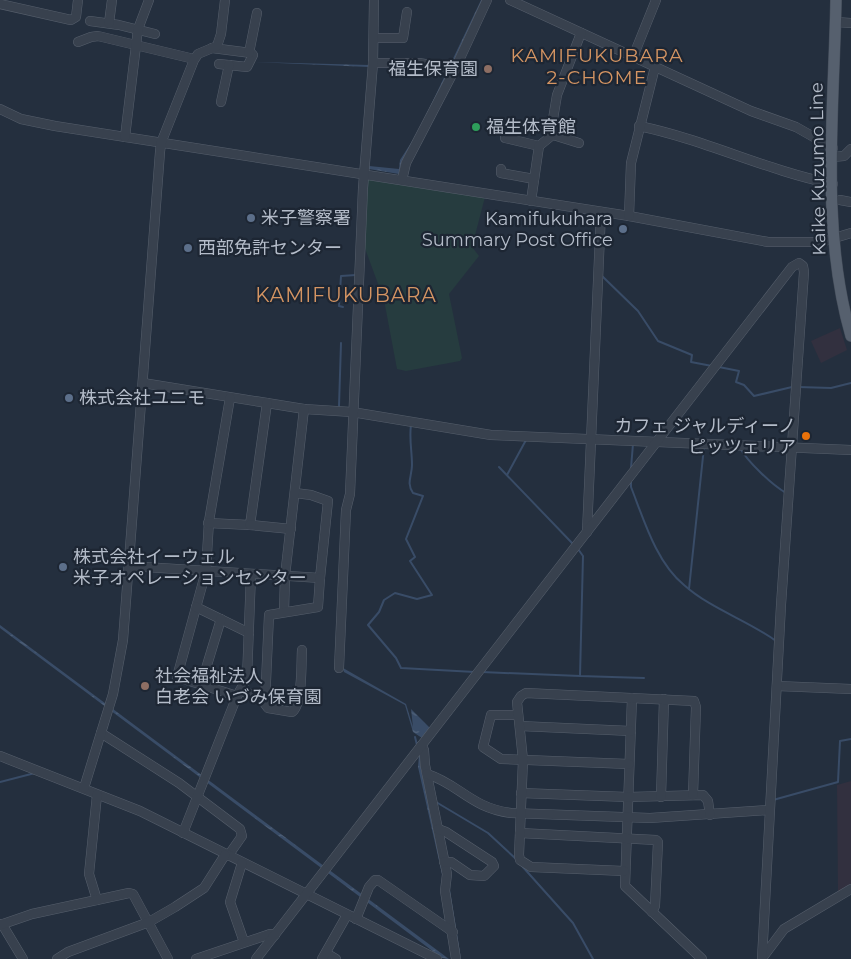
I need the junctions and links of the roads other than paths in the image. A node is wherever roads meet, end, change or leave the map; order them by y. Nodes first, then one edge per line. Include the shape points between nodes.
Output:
1 (78, 0) edge
2 (112, 0) edge
3 (149, 0) edge
4 (225, 0) edge
5 (374, 0) edge
6 (487, 0) edge
7 (510, 0) edge
8 (656, 0) edge
9 (836, 0) edge
10 (0, 4) edge
11 (407, 12) dead end
12 (257, 13) dead end
13 (90, 21) dead end
14 (836, 22) junction
15 (109, 23) junction
16 (851, 23) edge
17 (138, 29) junction
18 (581, 33) junction
19 (155, 34) dead end
20 (374, 38) junction
21 (78, 42) dead end
22 (138, 46) junction
23 (212, 48) junction
24 (249, 53) junction
25 (633, 57) junction
26 (194, 59) junction
27 (374, 63) junction
28 (219, 64) dead end
29 (229, 65) junction
30 (655, 67) junction
31 (452, 69) junction
32 (221, 102) dead end
33 (0, 109) edge
34 (639, 126) junction
35 (550, 134) junction
36 (125, 137) junction
37 (505, 138) dead end
38 (161, 143) junction
39 (579, 143) dead end
40 (539, 146) junction
41 (851, 149) edge
42 (833, 152) junction
43 (501, 168) dead end
44 (365, 174) junction
45 (534, 179) junction
46 (402, 180) junction
47 (833, 184) junction
48 (840, 200) dead end
49 (531, 201) junction
50 (851, 202) edge
51 (602, 212) junction
52 (629, 216) junction
53 (851, 233) edge
54 (833, 238) junction
55 (851, 336) edge
56 (143, 383) junction
57 (230, 398) junction
58 (267, 403) junction
59 (304, 408) junction
60 (352, 414) junction
61 (590, 439) junction
62 (656, 442) junction
63 (792, 447) junction
64 (851, 450) edge
65 (295, 492) junction
66 (208, 523) junction
67 (250, 525) junction
68 (291, 529) junction
69 (587, 532) junction
70 (129, 566) junction
71 (206, 571) junction
72 (251, 574) junction
73 (285, 576) junction
74 (320, 578) junction
75 (196, 607) junction
76 (284, 612) junction
77 (221, 619) junction
78 (249, 633) junction
79 (302, 650) dead end
80 (339, 668) dead end
81 (201, 685) junction
82 (778, 686) junction
83 (851, 689) edge
84 (239, 694) junction
85 (265, 698) junction
86 (632, 698) junction
87 (664, 699) junction
88 (518, 715) junction
89 (520, 726) junction
90 (631, 731) junction
91 (101, 733) junction
92 (421, 746) junction
93 (0, 756) edge
94 (523, 760) junction
95 (629, 764) junction
96 (427, 774) junction
97 (84, 788) junction
98 (521, 793) junction
99 (97, 795) junction
100 (693, 795) junction
101 (198, 797) junction
102 (628, 797) junction
103 (661, 797) junction
104 (769, 810) junction
105 (521, 814) junction
106 (710, 815) junction
107 (627, 818) junction
108 (438, 829) junction
109 (183, 833) junction
110 (520, 833) junction
111 (626, 838) junction
112 (226, 855) junction
113 (444, 862) junction
114 (242, 863) junction
115 (624, 871) junction
116 (851, 889) edge
117 (308, 894) junction
118 (97, 900) junction
119 (652, 912) junction
120 (352, 917) junction
121 (150, 922) junction
122 (1, 925) edge
123 (452, 932) junction
124 (275, 935) junction
125 (244, 942) junction
126 (324, 956) edge
127 (762, 958) edge
128 (23, 959) edge
129 (57, 959) edge
130 (168, 959) edge
131 (196, 959) edge
132 (256, 959) edge
133 (336, 959) edge
134 (437, 959) edge
135 (456, 959) edge
136 (702, 959) edge

1 - 10 street via 76,17 71,20
2 - 15 street
3 - 17 street
4 - 23 street via 221,34 217,46
5 - 20 street
6 - 31 street
7 - 18 street
8 - 25 street
9 - 14 main road, Kaike Kuzumo Line
11 - 20 street via 403,38
12 - 24 street
13 - 15 street
14 - 16 street
14 - 42 main road, Kaike Kuzumo Line
15 - 17 street
17 - 19 street
17 - 22 street
18 - 25 street
18 - 35 street via 557,95
20 - 27 street
21 - 22 street via 98,36
22 - 26 street
22 - 36 street
23 - 24 street
23 - 26 street
24 - 29 street via 253,58 247,67
25 - 30 street
26 - 38 street
27 - 31 street via 420,64
27 - 44 street
28 - 29 street
29 - 32 street
30 - 34 street
30 - 42 street via 751,111 796,127
31 - 46 street via 406,163
33 - 36 street via 31,122
34 - 47 street via 697,141 759,165
34 - 52 street via 631,163
35 - 39 street
35 - 40 street
36 - 38 street
37 - 40 street
38 - 44 street
38 - 56 street
40 - 45 street
41 - 42 street via 844,156
42 - 47 main road, Kaike Kuzumo Line
43 - 45 street via 501,173
44 - 46 street
44 - 60 street
45 - 49 street
46 - 49 street
47 - 54 main road, Kaike Kuzumo Line
48 - 50 street
49 - 51 street
51 - 52 street
51 - 61 street
52 - 54 street via 768,242 805,243
53 - 54 street
54 - 55 main road, Kaike Kuzumo Line via 840,293
56 - 57 street
56 - 70 street
57 - 58 street
57 - 66 street
58 - 59 street
58 - 67 street
59 - 60 street
59 - 65 street
60 - 61 street via 492,435
60 - 80 street
61 - 62 street
61 - 69 street
62 - 63 street
62 - 63 street via 799,263 804,272
62 - 69 street
63 - 64 street
63 - 82 street
65 - 68 street
65 - 74 street via 328,501
66 - 67 street
66 - 71 street
67 - 68 street
68 - 73 street
69 - 92 street
70 - 71 street
70 - 91 street via 124,640
71 - 72 street
71 - 75 street
72 - 73 street
72 - 78 street
73 - 74 street
73 - 76 street
74 - 76 street via 318,607
75 - 77 street
75 - 81 street via 177,677
76 - 85 street via 270,614 268,618
77 - 78 street
77 - 81 street
78 - 84 street via 247,678
79 - 85 street via 300,696 295,711 269,709 265,706
81 - 84 street
82 - 83 street
82 - 104 street
84 - 85 street
84 - 101 street
86 - 87 street
86 - 88 street via 526,693 517,702
86 - 90 street
87 - 100 street via 696,703
87 - 103 street
88 - 89 street
88 - 94 street via 491,715 483,747 501,759
89 - 90 street
89 - 94 street
90 - 95 street
91 - 97 street
91 - 101 street
92 - 96 street
92 - 117 street
93 - 97 street
94 - 95 street
94 - 98 street
95 - 102 street
96 - 105 street via 485,807
96 - 108 street
97 - 99 street
98 - 102 street
98 - 105 street
99 - 109 street via 140,811
99 - 118 street via 89,874
100 - 103 street
100 - 106 street via 706,796
101 - 109 street
101 - 112 street via 242,832
102 - 103 street
102 - 107 street
104 - 106 street
104 - 127 street
105 - 107 street
105 - 110 street
106 - 107 street
107 - 111 street
108 - 113 street
108 - 113 street via 494,866 484,876 470,875 452,862
109 - 112 street
110 - 111 street
110 - 115 street via 519,855 527,865
111 - 115 street
111 - 119 street via 658,842
112 - 114 street
112 - 121 street via 204,888
113 - 123 street
114 - 117 street
114 - 125 street via 230,902
115 - 119 street via 624,886
116 - 127 street via 784,929
117 - 120 street
117 - 124 street
118 - 121 street via 133,894
118 - 122 street via 32,914
119 - 136 street
120 - 123 street via 375,880 380,880
120 - 126 street
120 - 134 street
121 - 129 street
121 - 130 street
122 - 128 street
123 - 135 street
124 - 125 street
124 - 132 street
125 - 131 street
126 - 133 street

